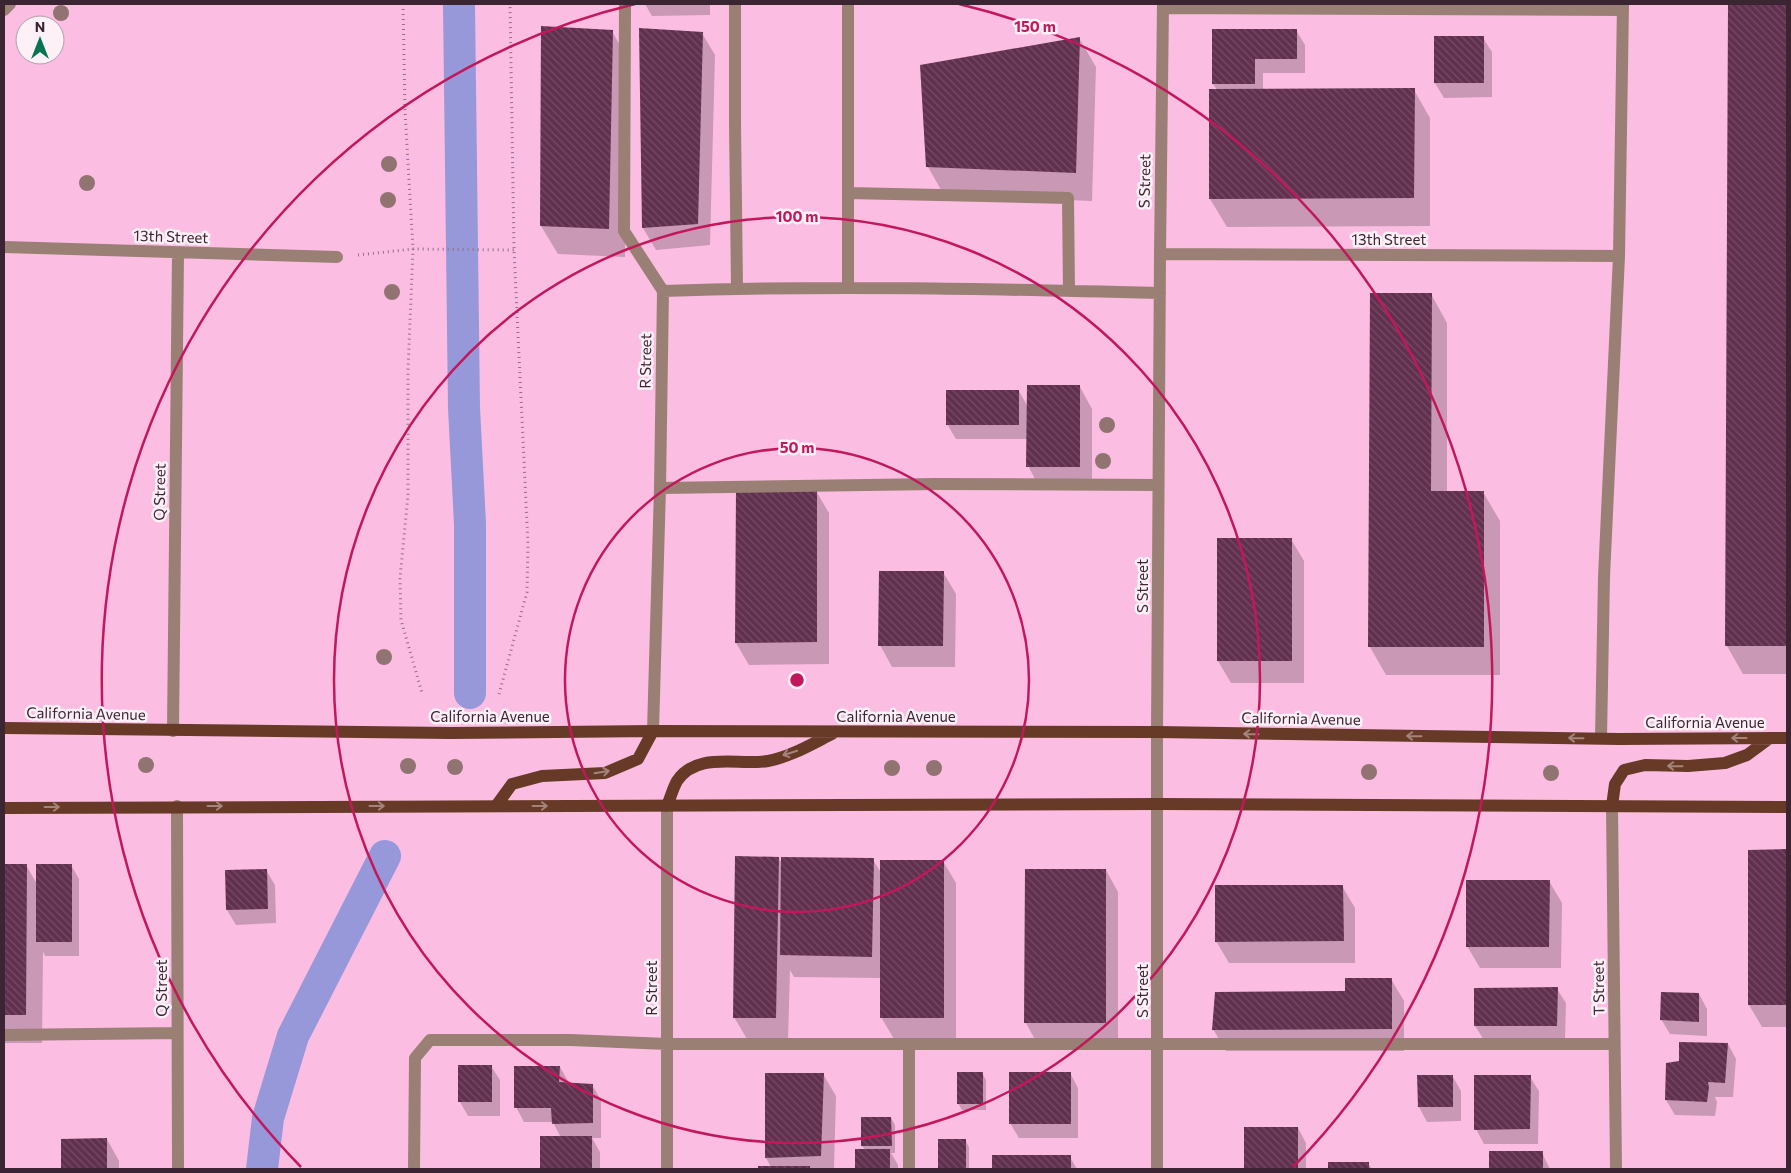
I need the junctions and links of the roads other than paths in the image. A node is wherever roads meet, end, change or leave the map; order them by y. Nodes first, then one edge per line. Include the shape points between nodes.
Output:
1 (10, 4) edge
2 (625, 4) edge
3 (736, 4) edge
4 (848, 4) edge
5 (1163, 6) edge
6 (1623, 7) edge
7 (4, 10) edge
8 (848, 193) junction
9 (4, 247) edge
10 (178, 253) junction
11 (1160, 254) junction
12 (1619, 256) junction
13 (337, 258) road end
14 (737, 288) junction
15 (848, 288) junction
16 (663, 291) junction
17 (1069, 291) junction
18 (1160, 293) junction
19 (1158, 485) junction
20 (660, 488) junction
21 (4, 728) edge
22 (173, 731) junction
23 (653, 731) junction
24 (834, 732) junction
25 (1157, 732) junction
26 (1601, 738) junction
27 (1770, 738) junction
28 (1787, 738) edge
29 (1158, 804) junction
30 (177, 806) junction
31 (496, 806) junction
32 (667, 806) junction
33 (1612, 806) junction
34 (1787, 807) edge
35 (4, 808) edge
36 (177, 1033) junction
37 (4, 1035) edge
38 (667, 1044) junction
39 (909, 1044) junction
40 (1158, 1044) junction
41 (1614, 1044) junction
42 (178, 1169) edge
43 (414, 1169) edge
44 (667, 1169) edge
45 (909, 1169) edge
46 (1158, 1169) edge
47 (1616, 1169) edge

1 - 7 street
2 - 16 street via 624,231
3 - 14 street
4 - 8 street
5 - 6 street
5 - 11 street, S Street
6 - 12 street
8 - 15 street
8 - 17 street via 1068,198
9 - 10 street, 13th Street
10 - 13 street, 13th Street
10 - 22 street, Q Street
11 - 12 street, 13th Street
11 - 18 street, S Street
12 - 26 street via 1604,577
14 - 15 street
14 - 16 street
15 - 17 street
16 - 20 street, R Street
17 - 18 street
18 - 19 street, S Street
19 - 20 street
19 - 25 street, S Street
20 - 23 street, R Street
21 - 22 main road, California Avenue
22 - 23 main road, California Avenue
23 - 24 main road, California Avenue
31 -> 23 main road via 512,784 542,776 605,772 638,759
24 - 25 main road, California Avenue
24 -> 32 main road via 768,761 693,766 677,781
26 -> 25 main road, California Avenue
25 - 29 street, S Street
27 -> 26 main road, California Avenue
27 - 28 main road, California Avenue
27 -> 33 main road via 1747,754 1725,763 1645,765 1624,770 1615,784
29 - 32 main road
29 - 33 main road
29 - 40 street, S Street
30 -> 31 main road
35 -> 30 main road
30 - 36 street, Q Street
31 -> 32 main road
32 - 38 street, R Street
33 - 34 main road
33 - 41 street, T Street
36 - 37 street
36 - 42 street, Q Street
38 - 39 street
38 - 43 street via 430,1040 415,1058
38 - 44 street, R Street
39 - 40 street
39 - 45 street
40 - 41 street
40 - 46 street, S Street
41 - 47 street, T Street

